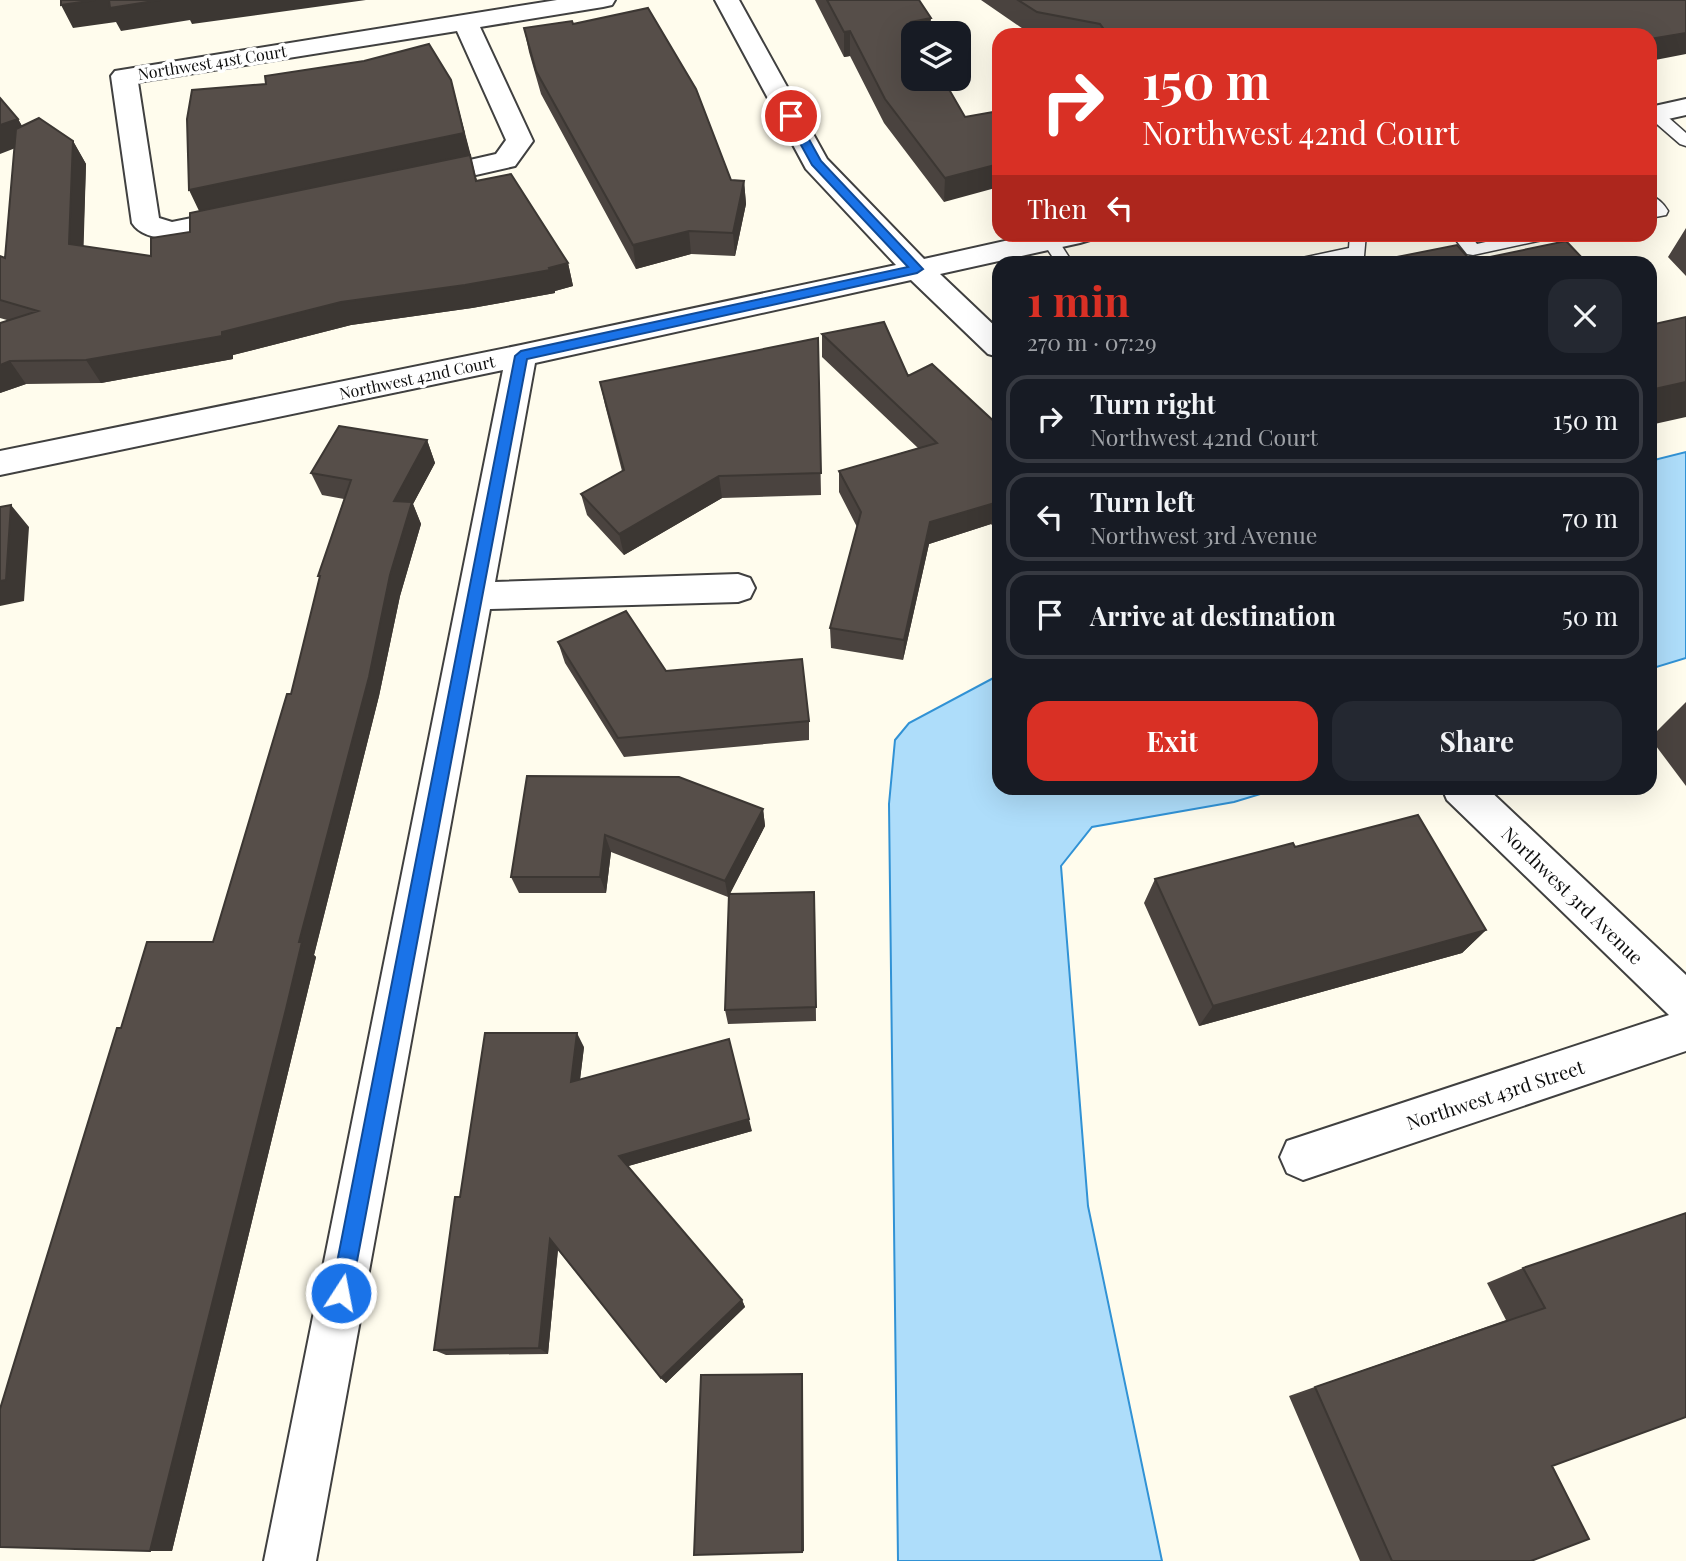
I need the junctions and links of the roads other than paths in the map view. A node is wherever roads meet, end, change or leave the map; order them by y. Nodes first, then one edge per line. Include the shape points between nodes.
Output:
1 (603, 0) edge
2 (727, 0) edge
3 (465, 21) junction
4 (1686, 107) edge
5 (1657, 113) edge
6 (1657, 118) edge
7 (1686, 141) edge
8 (394, 185) edge
9 (263, 212) edge
10 (1358, 242) edge
11 (1466, 242) edge
12 (1510, 242) edge
13 (1057, 252) edge
14 (1024, 256) edge
15 (1338, 256) edge
16 (992, 260) edge
17 (917, 269) junction
18 (992, 340) edge
19 (521, 356) junction
20 (0, 463) edge
21 (738, 588) dead end
22 (475, 596) junction
23 (1468, 795) edge
24 (1686, 1003) edge
25 (1686, 1030) edge
26 (1303, 1157) dead end
27 (290, 1561) edge

1 - 3 street, Northwest 41st Court
2 - 17 street via 816,163
3 - 8 street via 520,141 505,160
3 - 9 street, Northwest 41st Court via 124,76 146,223 171,231
4 - 5 street
6 - 7 lane
10 - 15 lane via 1358,252
11 - 12 lane via 1473,250
13 - 14 street, Northwest 42nd Court
16 - 17 street, Northwest 42nd Court
17 - 18 street
17 - 19 street, Northwest 42nd Court
19 - 20 street, Northwest 42nd Court
19 - 22 street
21 - 22 street
22 - 27 street
23 - 24 street, Northwest 3rd Avenue
25 - 26 street, Northwest 43rd Street

